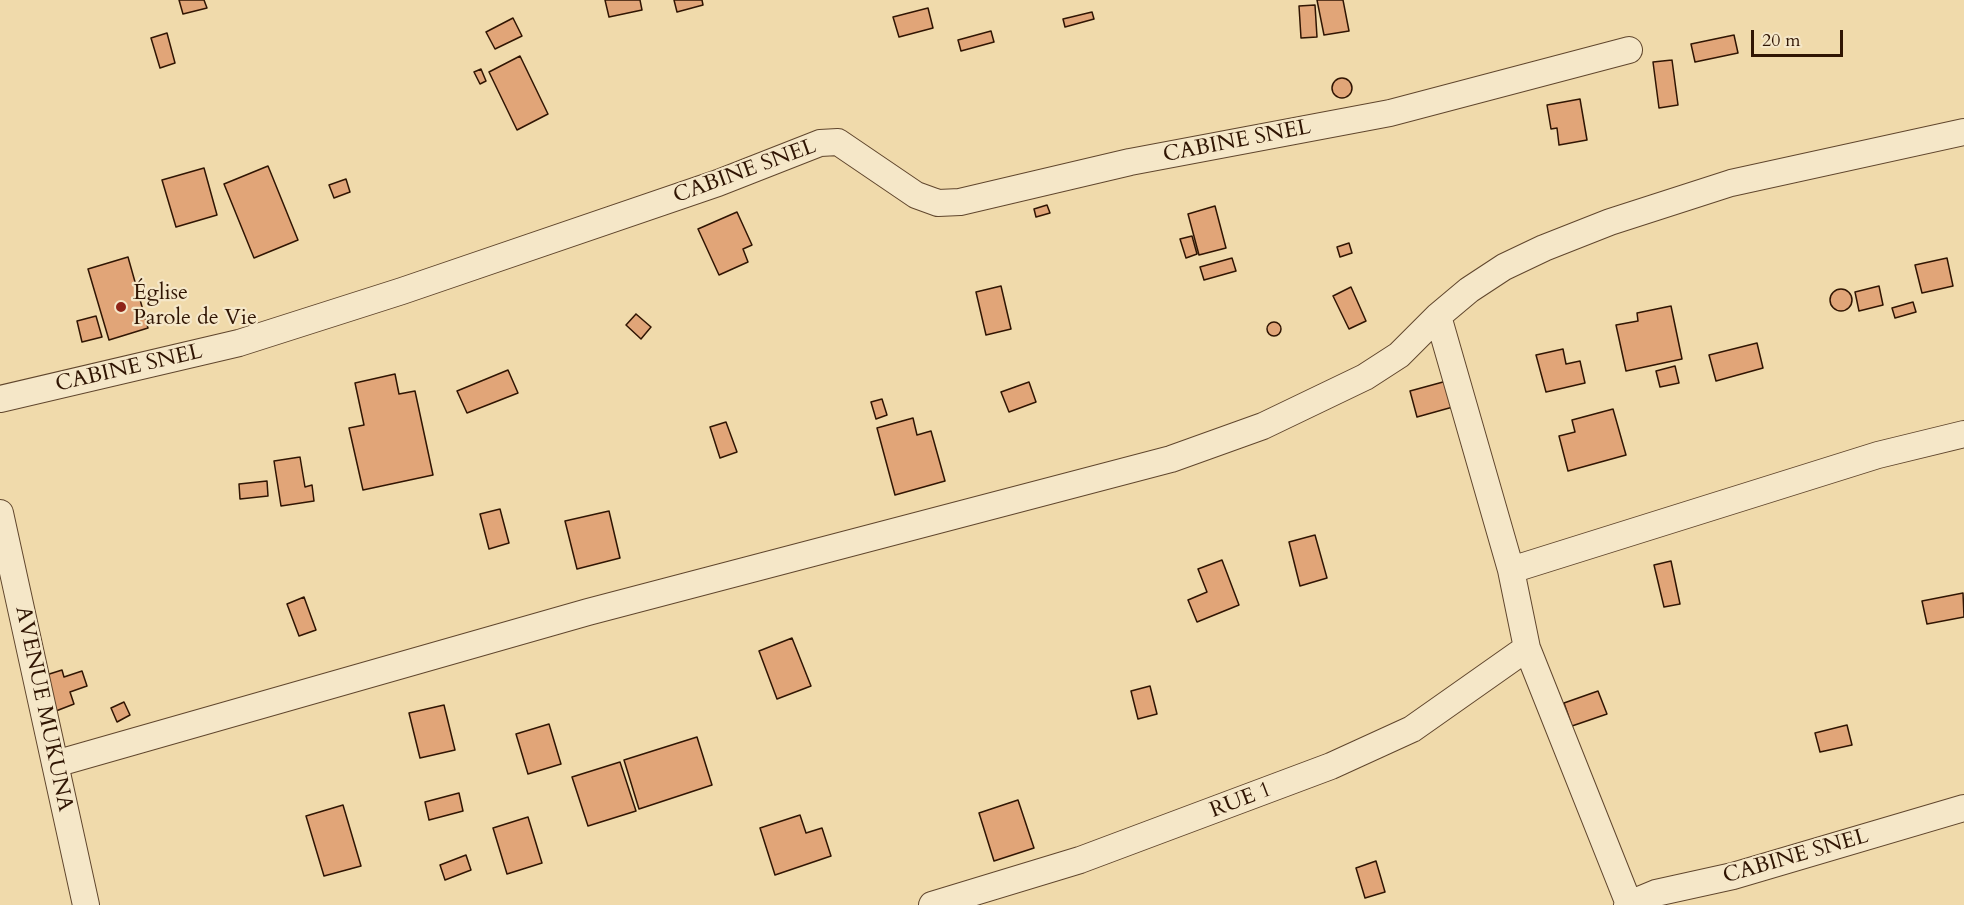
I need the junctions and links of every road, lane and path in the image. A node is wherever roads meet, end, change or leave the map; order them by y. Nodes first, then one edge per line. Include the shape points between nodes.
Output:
1 (1629, 50) dead end
2 (1964, 132) edge
3 (1438, 316) junction
4 (0, 399) edge
5 (1964, 434) edge
6 (0, 513) edge
7 (1511, 570) junction
8 (1527, 648) junction
9 (55, 764) junction
10 (1964, 808) edge
11 (86, 905) edge
12 (932, 905) edge
13 (1628, 905) edge

1 - 4 street, CABINE SNEL via 1390,113 1130,162 960,202 938,203 916,195 838,142 820,142 718,183 238,343
2 - 3 street via 1731,183 1610,222 1504,267
3 - 7 street
3 - 9 street via 1399,355 1365,377 1263,426 1171,459 588,612
5 - 7 street via 1878,455
6 - 9 street, AVENUE MUKUNA
7 - 8 street
8 - 12 street, RUE 1 via 1412,729 1331,766 1080,860
8 - 13 street
9 - 11 street, AVENUE MUKUNA
10 - 13 street, CABINE SNEL via 1733,876 1656,893

